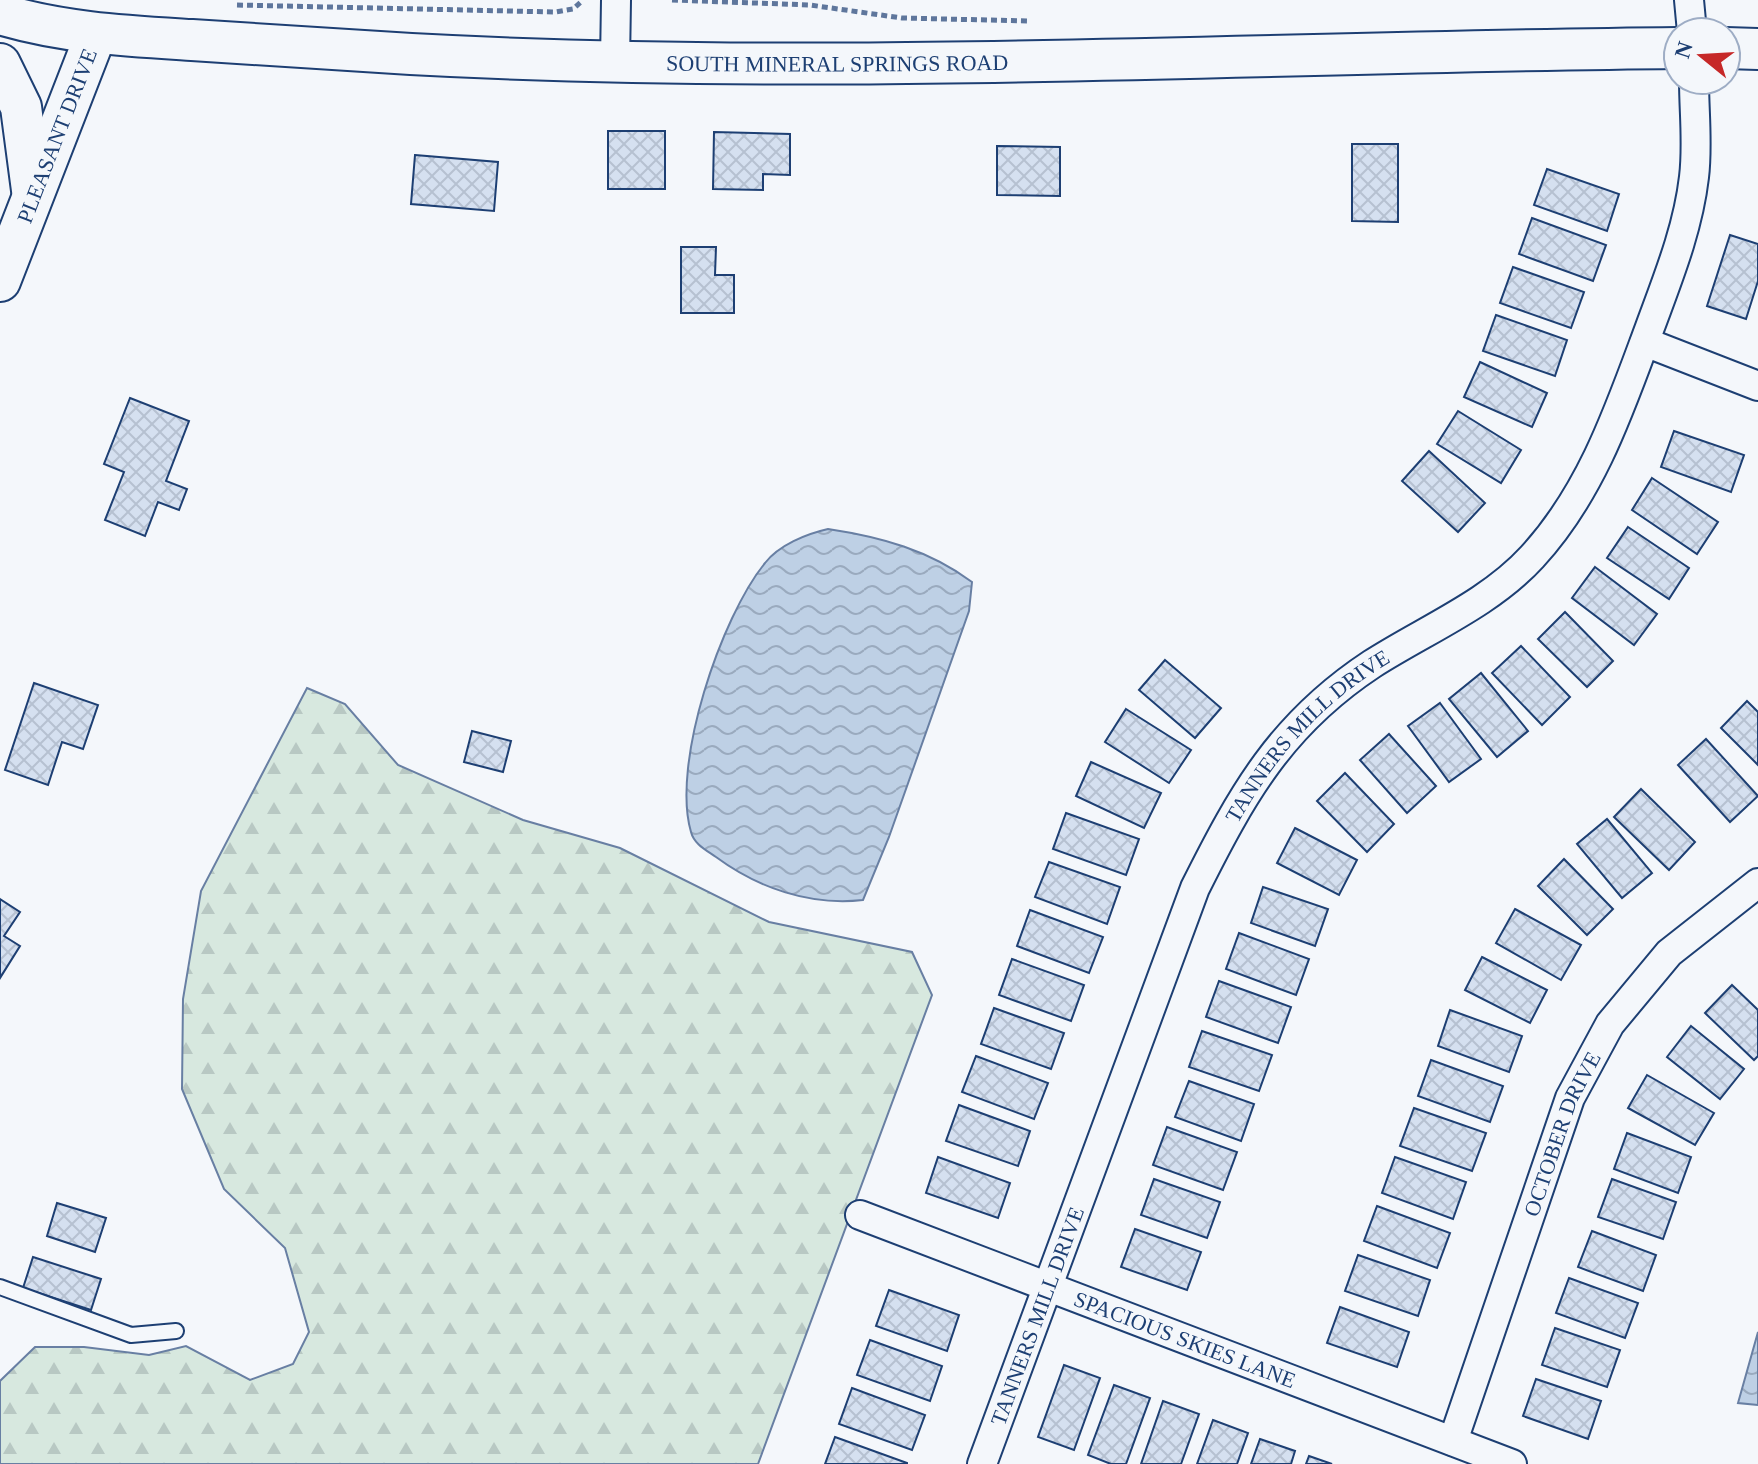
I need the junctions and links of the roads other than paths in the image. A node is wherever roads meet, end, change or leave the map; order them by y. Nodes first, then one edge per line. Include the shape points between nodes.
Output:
1 (616, 0) edge
2 (0, 14) edge
3 (96, 34) junction
4 (1662, 48) edge
5 (615, 62) junction
6 (0, 64) edge
7 (1694, 96) edge
8 (32, 197) junction
9 (7, 241) edge
10 (0, 281) edge
11 (1645, 342) junction
12 (1758, 386) edge
13 (1758, 883) edge
14 (860, 1215) dead end
15 (1047, 1286) junction
16 (0, 1287) edge
17 (176, 1331) dead end
18 (1453, 1441) junction
19 (982, 1464) edge
20 (1512, 1464) edge

1 - 5 street
2 - 3 street, SOUTH MINERAL SPRINGS ROAD
3 - 5 street, SOUTH MINERAL SPRINGS ROAD
3 - 8 street, PLEASANT DRIVE
4 - 5 street, SOUTH MINERAL SPRINGS ROAD via 795,66
6 - 8 street via 21,107
7 - 11 street, TANNERS MILL DRIVE via 1692,188 1682,241
8 - 9 street, PLEASANT DRIVE
9 - 10 street, PLEASANT DRIVE
11 - 12 street
11 - 15 street, TANNERS MILL DRIVE via 1592,470 1531,557 1501,584 1371,665 1318,706 1277,747 1235,809 1195,888
13 - 18 street, OCTOBER DRIVE via 1669,953 1610,1024 1570,1098
14 - 15 street, SPACIOUS SKIES LANE
15 - 18 street, SPACIOUS SKIES LANE
15 - 19 street, TANNERS MILL DRIVE
16 - 17 lane via 131,1335
18 - 20 street, SPACIOUS SKIES LANE

